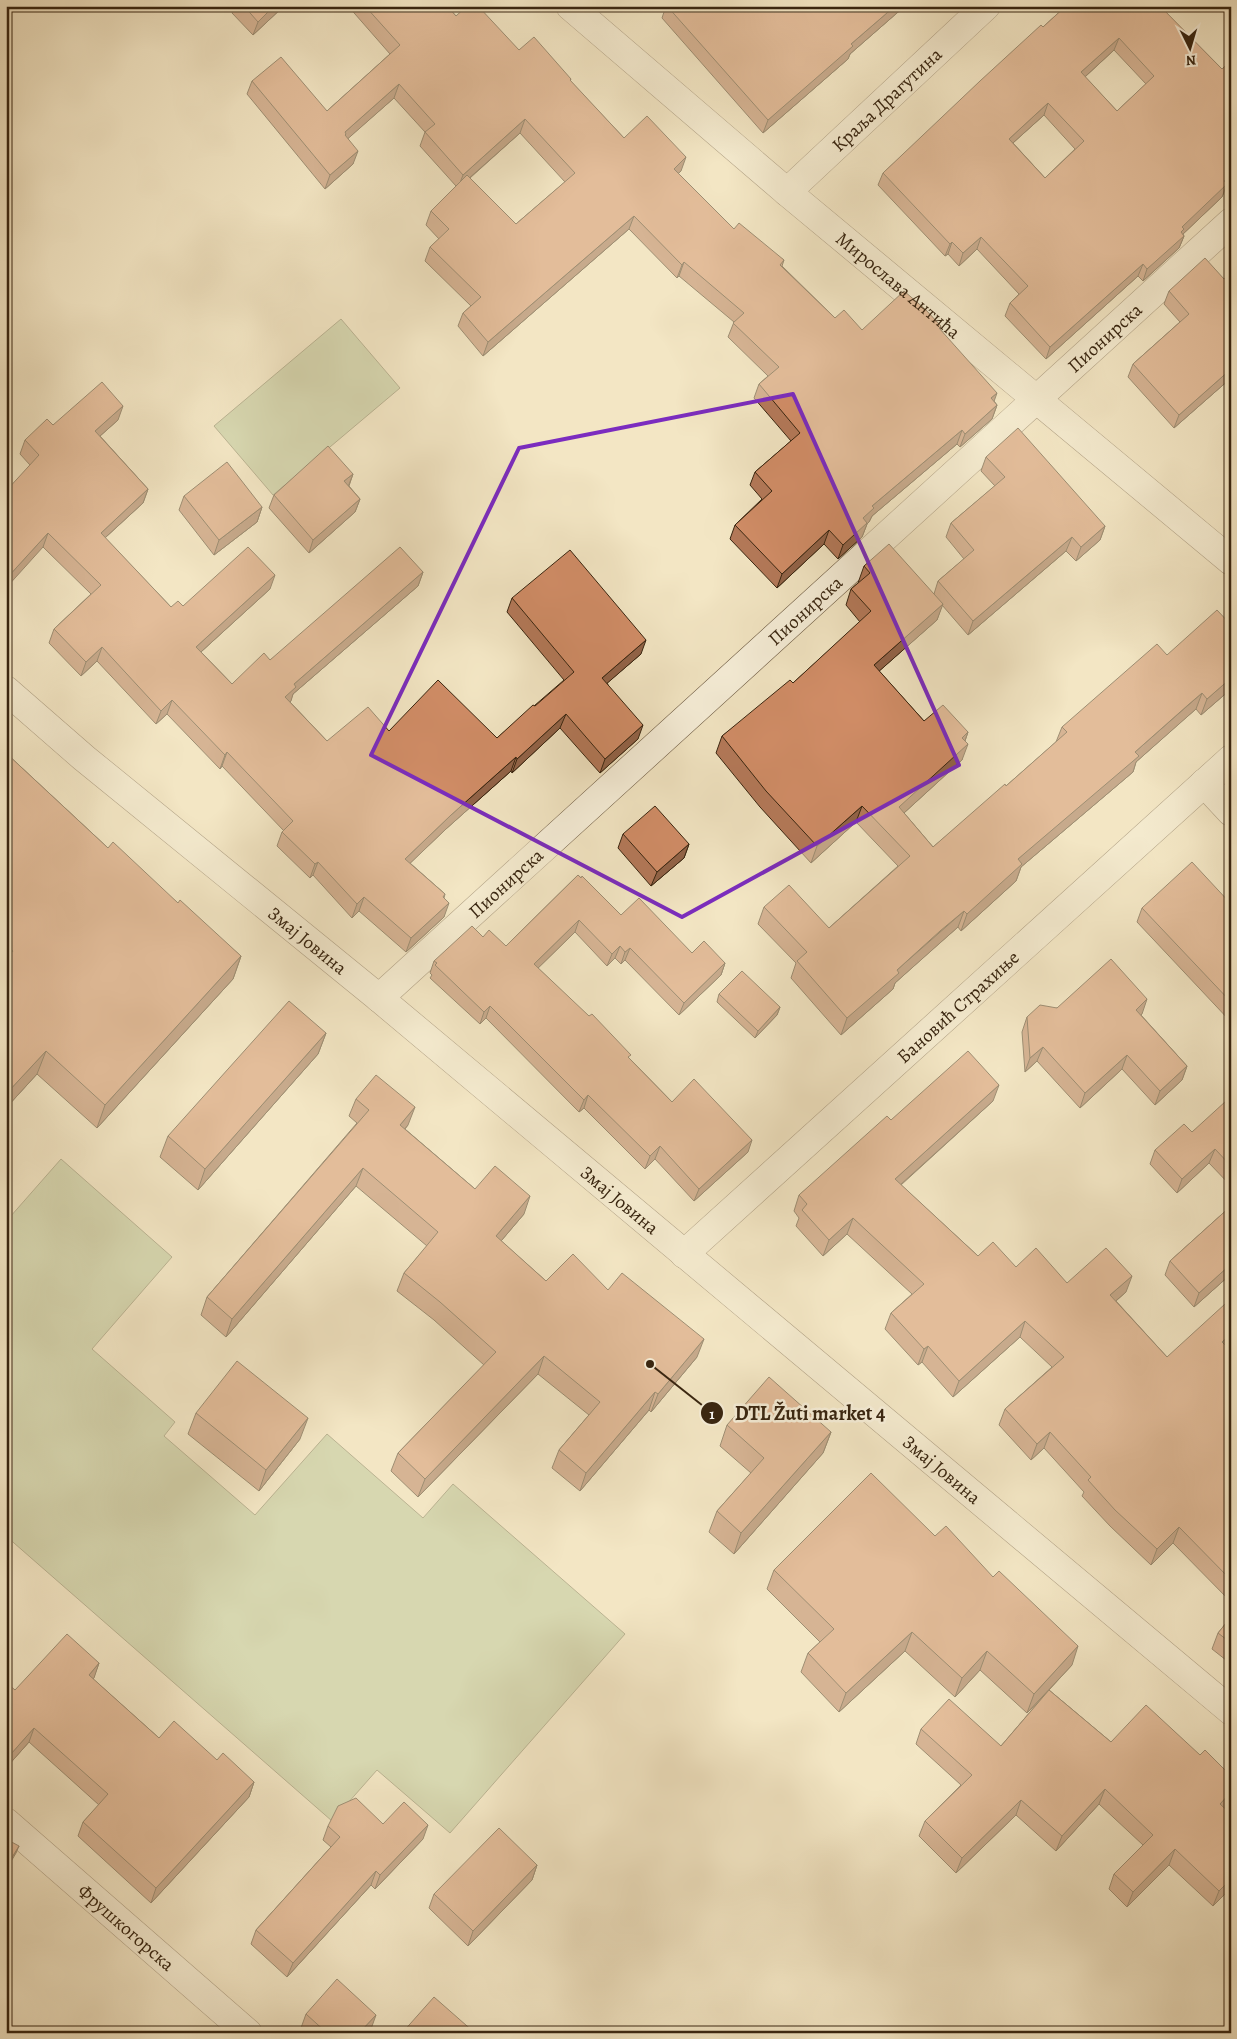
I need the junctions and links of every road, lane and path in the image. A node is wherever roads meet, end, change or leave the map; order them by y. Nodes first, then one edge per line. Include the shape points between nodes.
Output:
1 (570, 6) edge
2 (986, 6) edge
3 (787, 192) junction
4 (1231, 222) edge
5 (1038, 398) junction
6 (1231, 561) edge
7 (6, 690) edge
8 (1231, 759) edge
9 (1204, 783) junction
10 (1231, 812) edge
11 (379, 998) junction
12 (684, 1254) junction
13 (1231, 1711) edge
14 (6, 1822) edge
15 (248, 2033) edge

1 - 3 street, Мирослава Антића
2 - 3 street, Краља Драгутина
3 - 5 street, Мирослава Антића
4 - 5 street, Пионирска
5 - 6 street, Мирослава Антића
5 - 11 street, Пионирска
7 - 11 street, Змај Јовина via 84,758
8 - 9 street, Бановић Страхиње
9 - 10 street
9 - 12 street, Бановић Страхиње
11 - 12 street, Змај Јовина
12 - 13 street, Змај Јовина
14 - 15 street, Фрушкогорска

